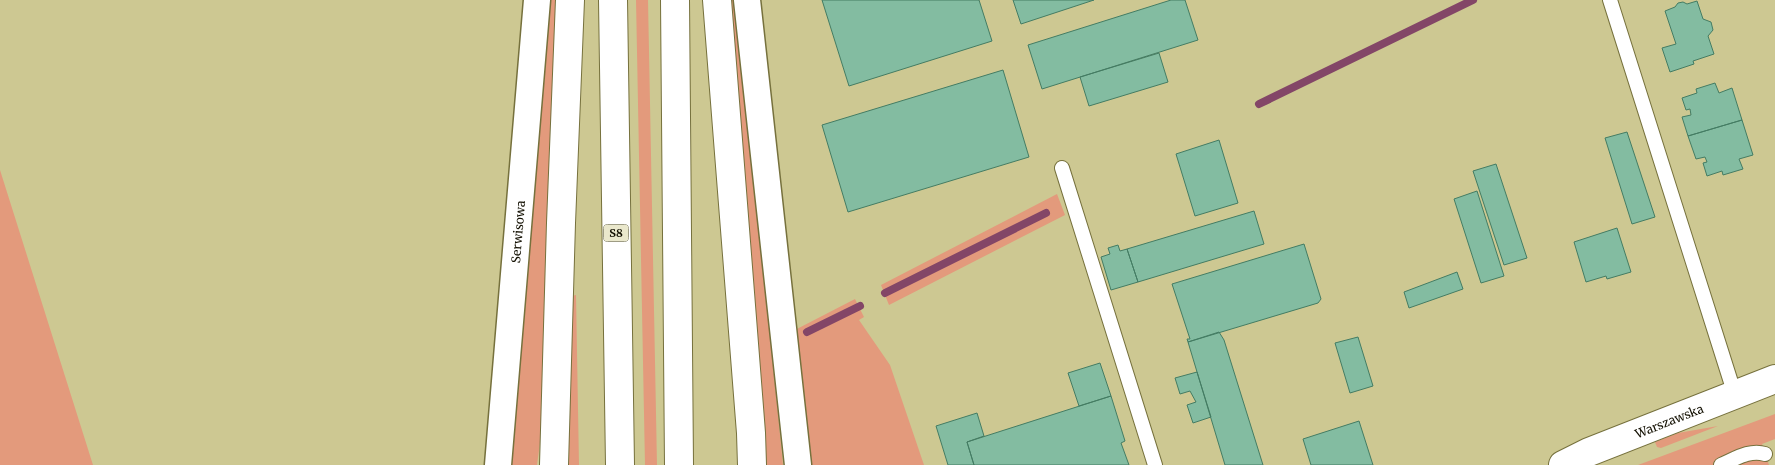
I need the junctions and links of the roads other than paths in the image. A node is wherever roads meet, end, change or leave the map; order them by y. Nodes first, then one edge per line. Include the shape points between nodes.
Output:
1 (537, 0) edge
2 (570, 0) edge
3 (613, 0) edge
4 (675, 0) edge
5 (717, 0) edge
6 (747, 0) edge
7 (1610, 0) edge
8 (1062, 168) dead end
9 (1775, 379) edge
10 (1735, 395) junction
11 (1765, 454) dead end
12 (498, 465) edge
13 (554, 465) edge
14 (620, 465) edge
15 (680, 465) edge
16 (752, 465) edge
17 (798, 465) edge
18 (1155, 465) edge
19 (1563, 465) edge
20 (1722, 465) edge

1 - 12 street, Serwisowa
2 - 13 main road
3 - 14 main road, S8
4 - 15 main road
5 - 16 main road
6 - 17 street
7 - 10 lane
8 - 18 lane
9 - 10 main road, Warszawska
10 - 19 main road, Warszawska
11 - 20 lane via 1749,453

